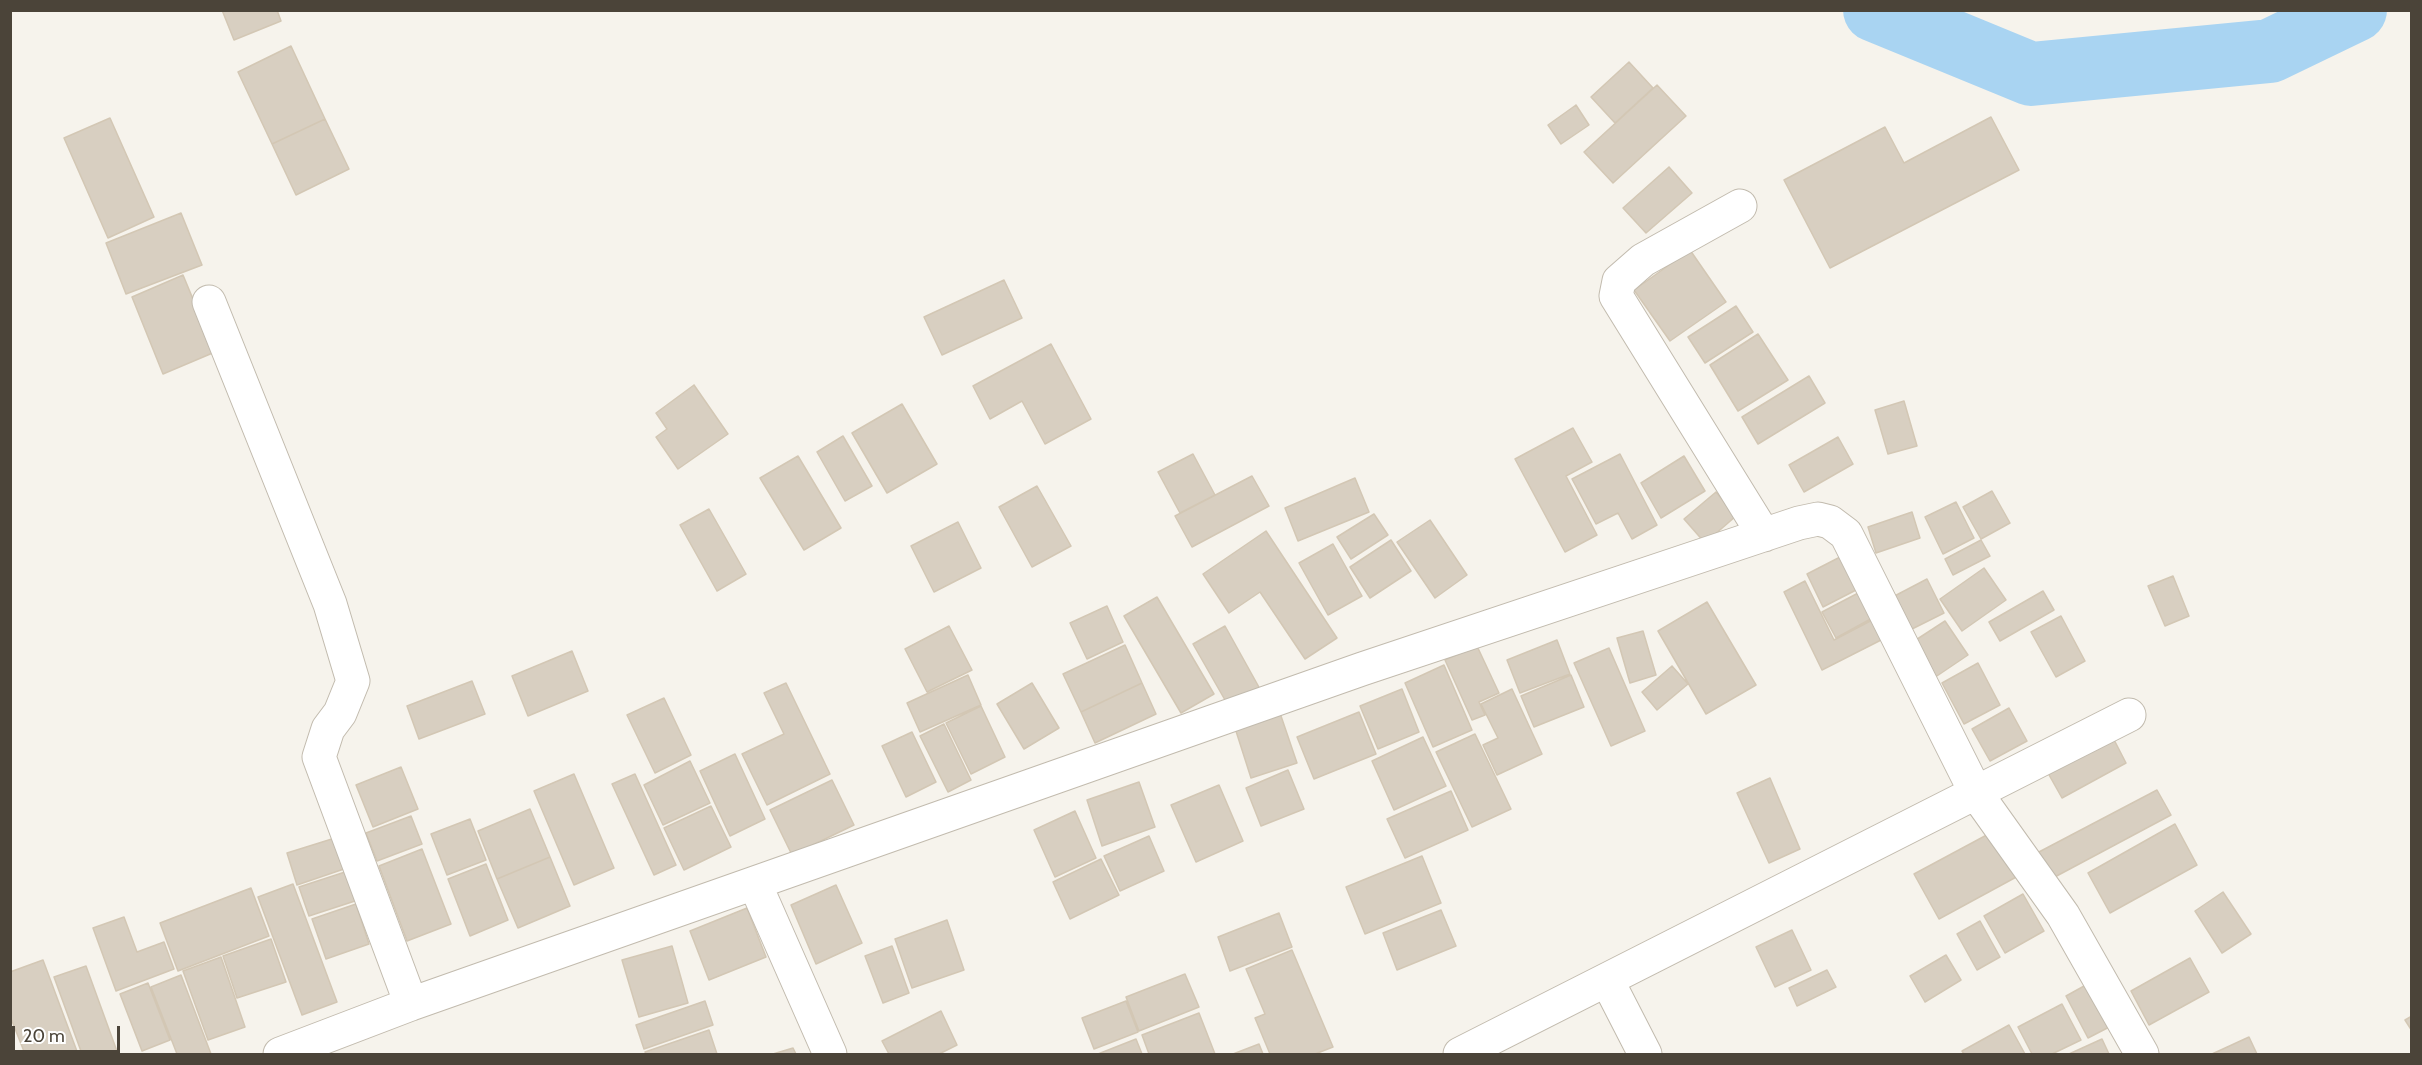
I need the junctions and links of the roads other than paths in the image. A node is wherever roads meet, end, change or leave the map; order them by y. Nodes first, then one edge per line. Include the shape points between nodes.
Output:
1 (1740, 206) dead end
2 (209, 302) dead end
3 (1764, 535) junction
4 (2129, 715) dead end
5 (1976, 793) junction
6 (755, 884) junction
7 (1607, 980) junction
8 (411, 1004) junction
9 (280, 1054) edge
10 (830, 1054) edge
11 (1460, 1054) edge
12 (1645, 1054) edge
13 (2142, 1054) edge

1 - 3 street via 1643,260 1619,281 1616,297
2 - 8 street via 330,604 353,681 340,713 328,729 319,757
3 - 5 street via 1818,519 1830,522 1846,534
3 - 6 street via 1362,669
4 - 5 street
5 - 7 street
5 - 13 street via 2063,915
6 - 8 street
6 - 10 street
7 - 11 street
7 - 12 street
8 - 9 street

